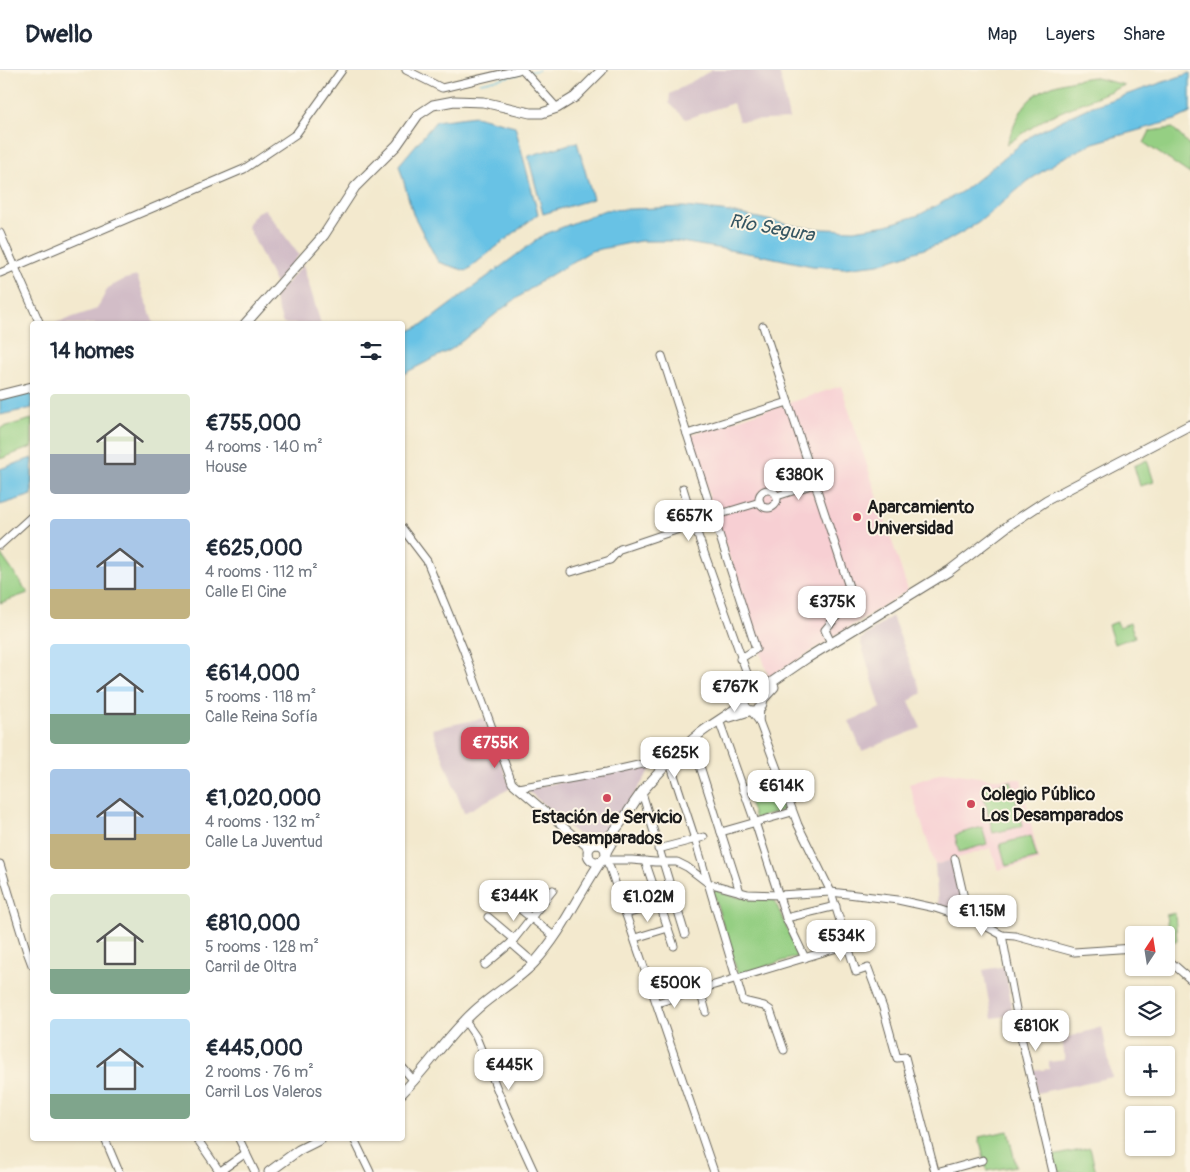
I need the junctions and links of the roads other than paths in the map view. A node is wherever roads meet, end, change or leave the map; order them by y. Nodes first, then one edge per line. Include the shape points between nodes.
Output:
1 (342, 70) edge
2 (406, 70) edge
3 (518, 70) edge
4 (523, 70) edge
5 (602, 70) edge
6 (556, 108) junction
7 (0, 232) edge
8 (15, 267) junction
9 (0, 273) edge
10 (39, 321) edge
11 (247, 321) edge
12 (763, 326) dead end
13 (662, 356) dead end
14 (30, 387) edge
15 (0, 395) edge
16 (788, 402) junction
17 (1190, 425) edge
18 (687, 434) junction
19 (814, 484) junction
20 (683, 488) dead end
21 (777, 496) junction
22 (760, 502) junction
23 (714, 516) junction
24 (30, 518) edge
25 (696, 527) junction
26 (405, 532) edge
27 (0, 545) edge
28 (571, 572) dead end
29 (921, 588) junction
30 (832, 643) junction
31 (740, 659) junction
32 (755, 693) junction
33 (744, 701) junction
34 (756, 708) junction
35 (720, 723) junction
36 (693, 744) junction
37 (658, 760) junction
38 (669, 764) junction
39 (779, 777) junction
40 (518, 788) junction
41 (743, 790) junction
42 (643, 796) junction
43 (792, 812) junction
44 (755, 822) junction
45 (722, 832) junction
46 (704, 837) dead end
47 (695, 839) junction
48 (591, 849) junction
49 (658, 849) junction
50 (607, 858) junction
51 (955, 859) dead end
52 (645, 862) junction
53 (662, 863) junction
54 (0, 864) edge
55 (589, 879) junction
56 (708, 883) junction
57 (553, 890) dead end
58 (740, 892) junction
59 (831, 892) junction
60 (779, 895) junction
61 (676, 900) junction
62 (515, 905) dead end
63 (660, 905) junction
64 (836, 906) junction
65 (626, 914) junction
66 (488, 917) dead end
67 (531, 918) junction
68 (786, 918) junction
69 (969, 920) junction
70 (668, 928) junction
71 (685, 934) dead end
72 (1002, 935) junction
73 (555, 937) junction
74 (635, 938) junction
75 (512, 941) junction
76 (867, 941) dead end
77 (847, 945) junction
78 (674, 946) dead end
79 (1125, 949) edge
80 (804, 958) junction
81 (30, 960) edge
82 (534, 964) junction
83 (485, 965) dead end
84 (1175, 966) edge
85 (1190, 979) edge
86 (736, 980) junction
87 (700, 990) junction
88 (656, 1003) junction
89 (706, 1012) dead end
90 (465, 1021) junction
91 (784, 1050) dead end
92 (405, 1070) edge
93 (414, 1081) junction
94 (405, 1090) edge
95 (106, 1141) edge
96 (199, 1141) edge
97 (240, 1141) edge
98 (317, 1141) edge
99 (355, 1141) edge
100 (246, 1153) junction
101 (983, 1160) dead end
102 (119, 1172) edge
103 (219, 1172) edge
104 (254, 1172) edge
105 (269, 1172) edge
106 (370, 1172) edge
107 (534, 1172) edge
108 (714, 1172) edge
109 (935, 1172) edge
110 (940, 1172) edge
111 (1053, 1172) edge

1 - 8 street via 296,134 244,169
2 - 3 street via 442,88
4 - 6 street
5 - 6 main road via 575,97
6 - 11 main road via 536,113 482,102 454,101 433,105 418,115 397,144 355,187 324,235
7 - 8 street
8 - 9 street
8 - 10 street
12 - 16 street
13 - 18 street
14 - 15 main road
16 - 18 street
16 - 19 street
17 - 29 main road via 1047,500
18 - 23 street
19 - 21 street
19 - 30 street via 852,598 825,630
20 - 25 street
21 - 22 street via 777,502 770,508
21 - 22 street via 771,490 765,490 760,493
22 - 23 street
23 - 31 street via 756,649
24 - 27 street
25 - 28 street via 688,526 620,549 610,560
25 - 31 street
26 - 40 street via 427,561 512,783
29 - 30 main road
29 - 34 main road via 776,685
30 - 32 main road
31 - 32 street
32 - 33 main road via 748,694
32 - 34 main road via 761,697
33 - 34 main road via 744,706
33 - 38 main road via 698,734
34 - 35 main road
34 - 39 street
35 - 36 main road
35 - 41 street
36 - 38 main road
36 - 45 street
37 - 38 street
37 - 38 street
37 - 40 street
38 - 42 main road
38 - 47 street
38 - 48 main road via 634,801 608,838
39 - 41 street
39 - 43 street
40 - 48 street
41 - 44 street
42 - 49 street
42 - 50 main road via 625,820
43 - 44 street
43 - 59 street
44 - 45 street
44 - 60 street
45 - 58 street
46 - 47 street
47 - 49 street
47 - 56 street
48 - 50 main road via 603,846
48 - 50 main road via 596,862
48 - 55 main road
49 - 53 street
50 - 52 street
50 - 55 main road
50 - 65 street
51 - 69 street
52 - 53 street
52 - 63 street
53 - 56 street via 681,864
53 - 61 street
54 - 81 street
55 - 73 main road
56 - 58 street
56 - 86 street
57 - 67 street
58 - 60 street
59 - 60 street
59 - 64 street
59 - 69 street via 898,900
60 - 68 street
61 - 63 street
61 - 71 street
62 - 67 street
63 - 65 street
63 - 70 street
64 - 68 street
64 - 77 street
65 - 74 street
66 - 75 street
67 - 73 street
67 - 75 street
68 - 80 street
69 - 72 street
70 - 74 street
70 - 78 street
72 - 79 street via 1074,952
72 - 111 street via 1022,1041
73 - 82 main road
74 - 88 street
75 - 82 street
75 - 83 street
76 - 77 street
77 - 80 street
77 - 109 street via 856,972 868,968 897,1058 905,1057
80 - 86 street
82 - 90 main road
84 - 85 street
86 - 87 street
86 - 91 street via 743,1001 770,1010
87 - 88 street
87 - 89 street
88 - 108 street
90 - 93 main road
90 - 107 street via 476,1037
92 - 93 street
93 - 94 main road
95 - 102 street
96 - 103 street
97 - 100 street
98 - 105 main road
99 - 106 street
100 - 103 street
100 - 104 street
101 - 110 street

